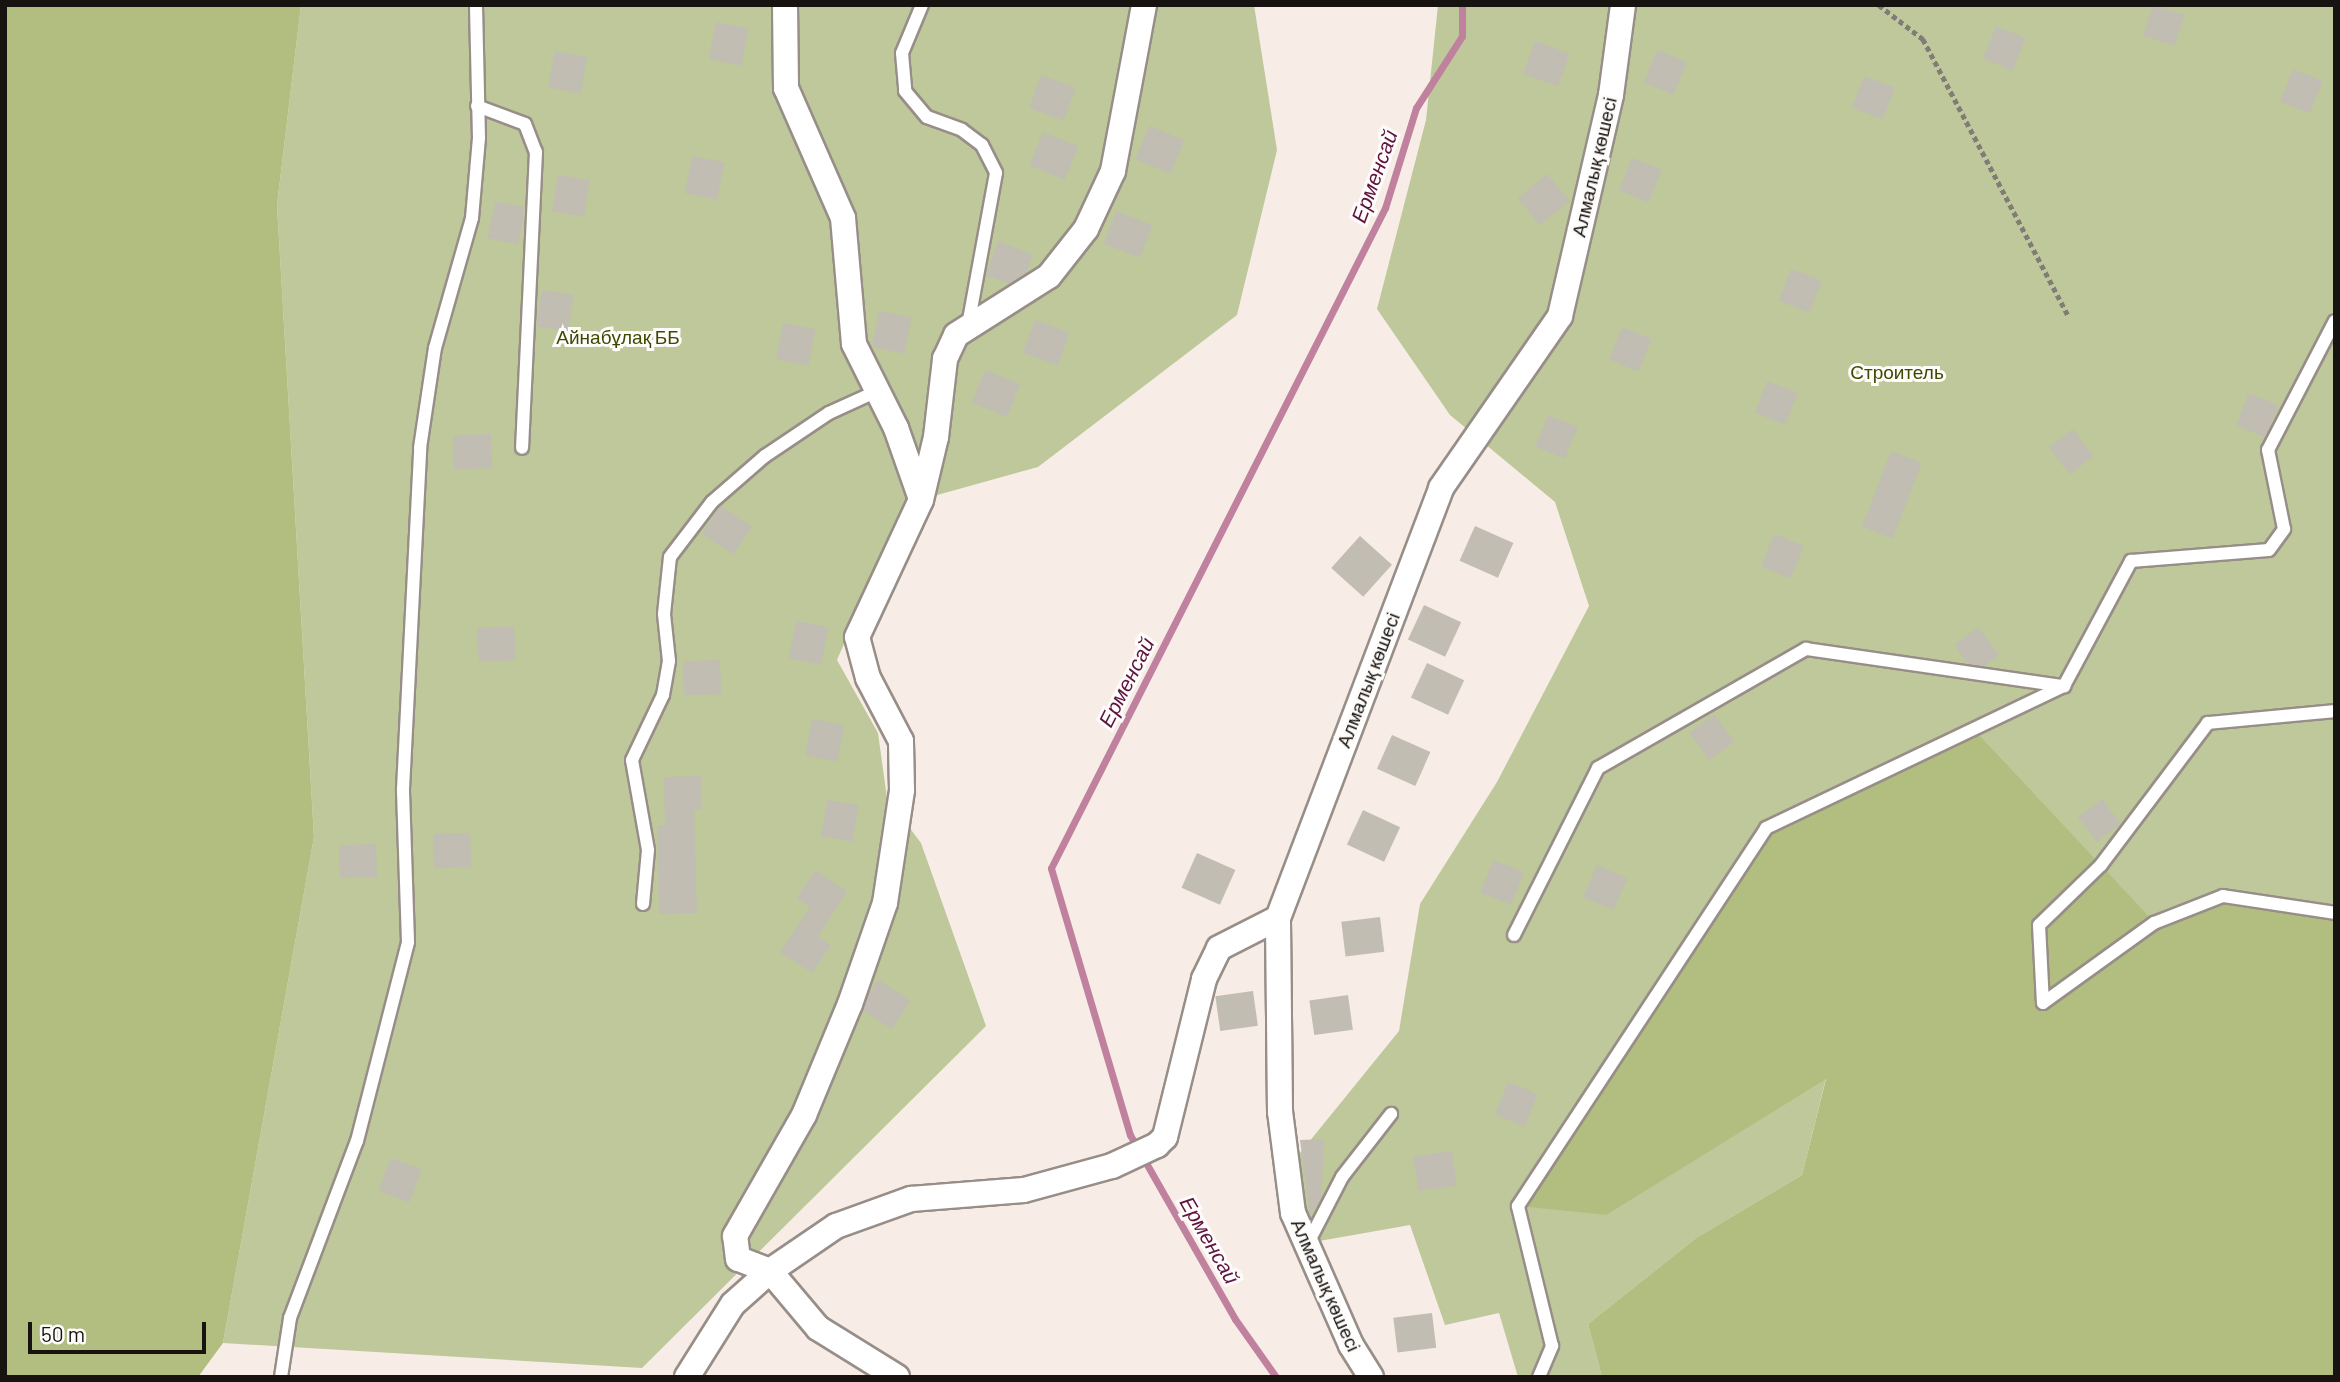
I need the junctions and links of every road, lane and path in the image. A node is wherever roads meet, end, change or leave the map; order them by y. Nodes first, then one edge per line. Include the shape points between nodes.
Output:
1 (477, 5) edge
2 (786, 5) edge
3 (922, 5) edge
4 (1144, 5) edge
5 (1623, 5) edge
6 (1879, 5) edge
7 (477, 106) junction
8 (2069, 317) dead end
9 (2335, 321) edge
10 (968, 329) junction
11 (875, 392) junction
12 (522, 448) dead end
13 (921, 500) junction
14 (2064, 686) junction
15 (2335, 712) edge
16 (643, 904) dead end
17 (2335, 913) edge
18 (1278, 918) junction
19 (1514, 935) dead end
20 (1391, 1114) dead end
21 (1308, 1244) junction
22 (770, 1271) junction
23 (281, 1377) edge
24 (687, 1377) edge
25 (897, 1377) edge
26 (1371, 1377) edge
27 (1539, 1377) edge

1 - 7 lane
2 - 11 street via 786,88 843,218 854,344
3 - 10 lane via 902,53 905,91 927,117 962,130 982,145 996,173
4 - 10 street via 1113,171 1086,229 1049,276
5 - 18 street, Алмалық көшесі via 1611,95 1560,316 1441,488
6 - 8 path via 1923,39
7 - 12 lane via 525,124 536,152
7 - 23 lane via 472,218 435,348 419,448 403,789 408,942 357,1141 290,1318
9 - 14 lane via 2268,450 2284,529 2269,550 2131,561
10 - 13 street via 957,335 945,359 936,437
11 - 13 street via 896,428
11 - 16 lane via 829,413 765,456 712,502 670,557 664,614 669,662 663,695 632,760 648,850
13 - 22 street via 857,637 868,678 901,741 902,790 885,903 804,1115 736,1236 738,1259
14 - 19 lane via 1806,649 1598,768
14 - 27 lane via 1766,828 1518,1206 1552,1346
15 - 17 lane via 2208,723 2101,865 2039,926 2043,1003 2154,923 2223,896
18 - 21 street, Алмалық көшесі via 1280,1112 1293,1213
18 - 22 street via 1219,948 1204,979 1165,1137 1157,1145 1112,1166 1024,1190 911,1199 836,1226
20 - 21 lane via 1342,1177
21 - 26 street, Алмалық көшесі via 1351,1345
22 - 24 street via 733,1304
22 - 25 street via 818,1328

